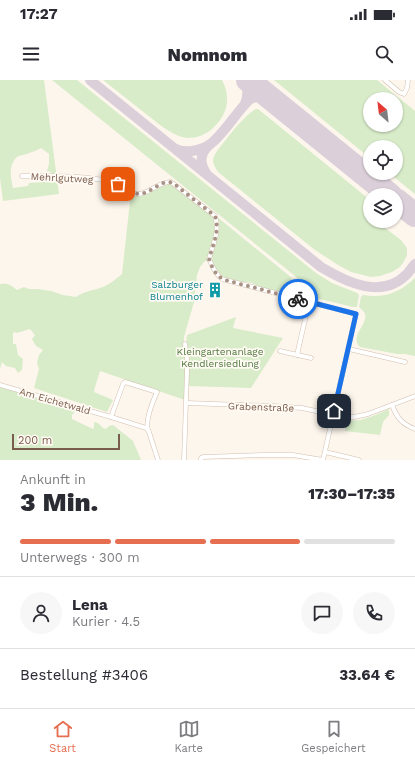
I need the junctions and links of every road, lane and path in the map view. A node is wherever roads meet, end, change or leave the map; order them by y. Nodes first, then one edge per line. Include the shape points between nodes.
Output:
1 (385, 80) edge
2 (408, 80) edge
3 (22, 176) dead end
4 (309, 302) junction
5 (185, 344) dead end
6 (349, 349) junction
7 (280, 351) dead end
8 (297, 355) junction
9 (311, 358) dead end
10 (405, 362) dead end
11 (0, 385) edge
12 (415, 396) edge
13 (187, 404) junction
14 (392, 405) junction
15 (111, 417) junction
16 (335, 417) junction
17 (415, 429) edge
18 (148, 430) junction
19 (325, 452) junction
20 (158, 460) edge
21 (184, 460) edge
22 (201, 460) edge
23 (323, 460) edge
24 (359, 460) edge

1 - 2 street via 404,94
3 - 4 street, Mehrlgutweg via 97,179 118,184 137,194 171,182 215,216 216,236 209,259 219,277
4 - 6 street, Mehrlgutweg via 356,314
4 - 8 street
5 - 13 street
6 - 10 street
6 - 16 street via 334,411
7 - 8 street
8 - 9 street
11 - 15 street, Am Eichetwald
12 - 14 street, Grabenstraße
13 - 16 street, Grabenstraße via 302,408
13 - 21 street
14 - 16 street, Grabenstraße via 360,416
14 - 17 street via 401,422
15 - 18 street, Am Eichetwald
15 - 18 street via 122,384 125,382 156,392 147,423
16 - 19 street via 332,420
18 - 20 street
19 - 23 street
19 - 24 street
22 - 23 street via 203,457 264,454

